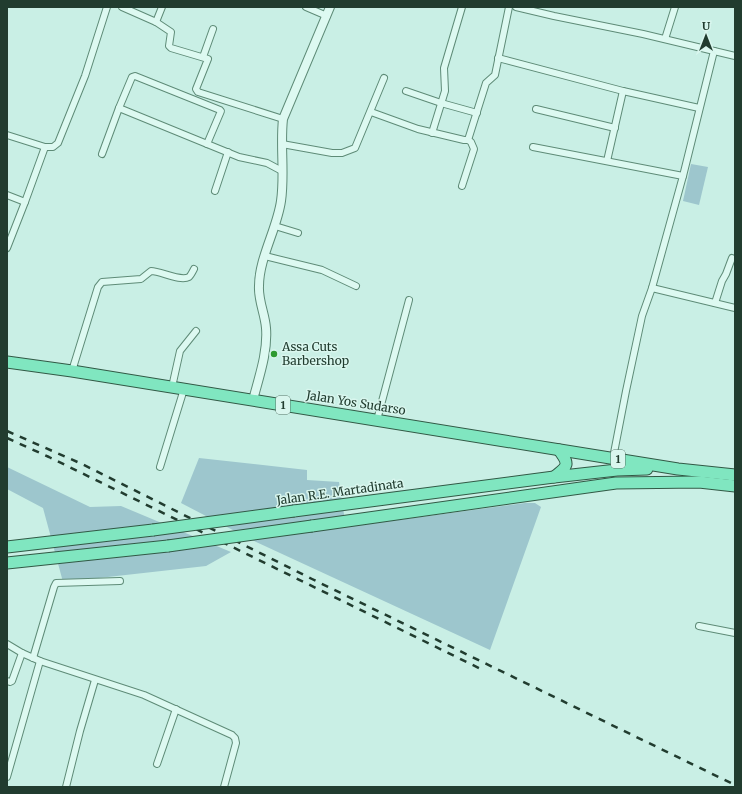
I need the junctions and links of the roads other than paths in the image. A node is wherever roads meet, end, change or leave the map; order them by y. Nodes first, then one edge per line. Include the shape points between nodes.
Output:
1 (107, 7) edge
2 (122, 7) edge
3 (162, 7) edge
4 (306, 7) edge
5 (330, 7) edge
6 (462, 7) edge
7 (509, 7) edge
8 (516, 7) edge
9 (675, 7) edge
10 (327, 16) junction
11 (156, 22) junction
12 (213, 29) dead end
13 (665, 39) junction
14 (714, 51) junction
15 (735, 56) edge
16 (203, 57) junction
17 (498, 58) junction
18 (384, 78) dead end
19 (406, 91) dead end
20 (623, 91) junction
21 (441, 103) junction
22 (119, 108) junction
23 (699, 108) junction
24 (536, 109) dead end
25 (371, 112) junction
26 (476, 113) junction
27 (283, 119) junction
28 (615, 128) junction
29 (432, 133) junction
30 (7, 135) edge
31 (468, 140) junction
32 (207, 144) junction
33 (282, 144) junction
34 (45, 147) junction
35 (533, 147) dead end
36 (228, 152) junction
37 (102, 154) dead end
38 (607, 161) junction
39 (282, 170) junction
40 (682, 176) junction
41 (462, 186) dead end
42 (215, 191) dead end
43 (7, 195) edge
44 (25, 202) junction
45 (275, 226) junction
46 (298, 233) dead end
47 (7, 248) edge
48 (264, 256) junction
49 (732, 258) dead end
50 (194, 269) dead end
51 (356, 286) dead end
52 (652, 288) junction
53 (409, 300) dead end
54 (715, 303) junction
55 (735, 308) edge
56 (196, 331) dead end
57 (7, 362) edge
58 (72, 371) junction
59 (172, 387) junction
60 (184, 389) junction
61 (254, 400) junction
62 (377, 420) junction
63 (559, 450) junction
64 (613, 458) junction
65 (160, 467) dead end
66 (678, 469) junction
67 (735, 474) edge
68 (554, 477) junction
69 (735, 486) edge
70 (7, 547) edge
71 (7, 563) edge
72 (120, 581) dead end
73 (699, 626) dead end
74 (735, 633) edge
75 (7, 644) edge
76 (22, 653) junction
77 (33, 658) junction
78 (40, 661) junction
79 (95, 680) junction
80 (7, 681) edge
81 (176, 709) junction
82 (9, 763) edge
83 (158, 764) dead end
84 (7, 777) edge
85 (66, 787) edge
86 (224, 787) edge

1 - 34 street via 58,142 53,147
2 - 11 street
3 - 11 street
4 - 10 street
5 - 10 street
6 - 21 street via 444,68 445,87
7 - 17 street
8 - 13 street
9 - 13 street
10 - 27 street
11 - 16 street via 171,33 171,48
12 - 16 street
13 - 14 street
14 - 15 street
14 - 23 street
16 - 27 street via 208,59 196,89 198,92
17 - 20 street
17 - 26 street via 495,75 486,83
18 - 25 street
19 - 21 street
20 - 23 street
20 - 28 street
21 - 26 street
21 - 29 street
22 - 32 street
22 - 32 street via 132,77 136,76 220,110
22 - 37 street
23 - 40 street
24 - 28 street
25 - 29 street
25 - 33 street via 357,146 342,153
26 - 31 street
27 - 33 street
28 - 38 street
29 - 31 street
30 - 34 street
31 - 41 street via 474,149
32 - 36 street
33 - 39 street
34 - 44 street
35 - 38 street
36 - 39 street
36 - 42 street
38 - 40 street
39 - 45 street via 281,201
40 - 52 street
43 - 44 street
44 - 47 street
45 - 46 street
45 - 48 street
48 - 51 street via 322,270
48 - 61 street via 259,295 265,318 266,342
49 - 54 street
50 - 58 street via 186,278 151,271 141,279 102,282 98,287
52 - 54 street
52 - 64 street via 642,316
53 - 62 street
54 - 55 street
56 - 59 street via 180,351
57 - 58 highway, Jalan Yos Sudarso / 1
58 - 59 highway, Jalan Yos Sudarso / 1
59 - 60 highway, Jalan Yos Sudarso / 1
60 - 61 highway, Jalan Yos Sudarso / 1
60 - 65 street
61 - 62 highway, Jalan Yos Sudarso / 1
62 - 63 highway, Jalan Yos Sudarso / 1
63 - 64 highway, Jalan Yos Sudarso / 1
63 - 68 highway via 566,459 566,465 564,470
64 - 66 highway, Jalan Yos Sudarso / 1
66 - 67 highway, 1
66 - 68 highway, Jalan R.E. Martadinata / 1 via 617,470
68 - 70 highway, Jalan R.E. Martadinata / 1, bridge
69 - 71 highway, 1, bridge via 699,482 593,486 168,546
72 - 77 street via 56,583
73 - 74 street
75 - 76 street
76 - 77 street
76 - 80 street via 12,681
77 - 78 street
78 - 79 street
78 - 82 street
79 - 81 street via 144,695
79 - 85 street
81 - 83 street
81 - 86 street via 235,738 235,750
82 - 84 street

